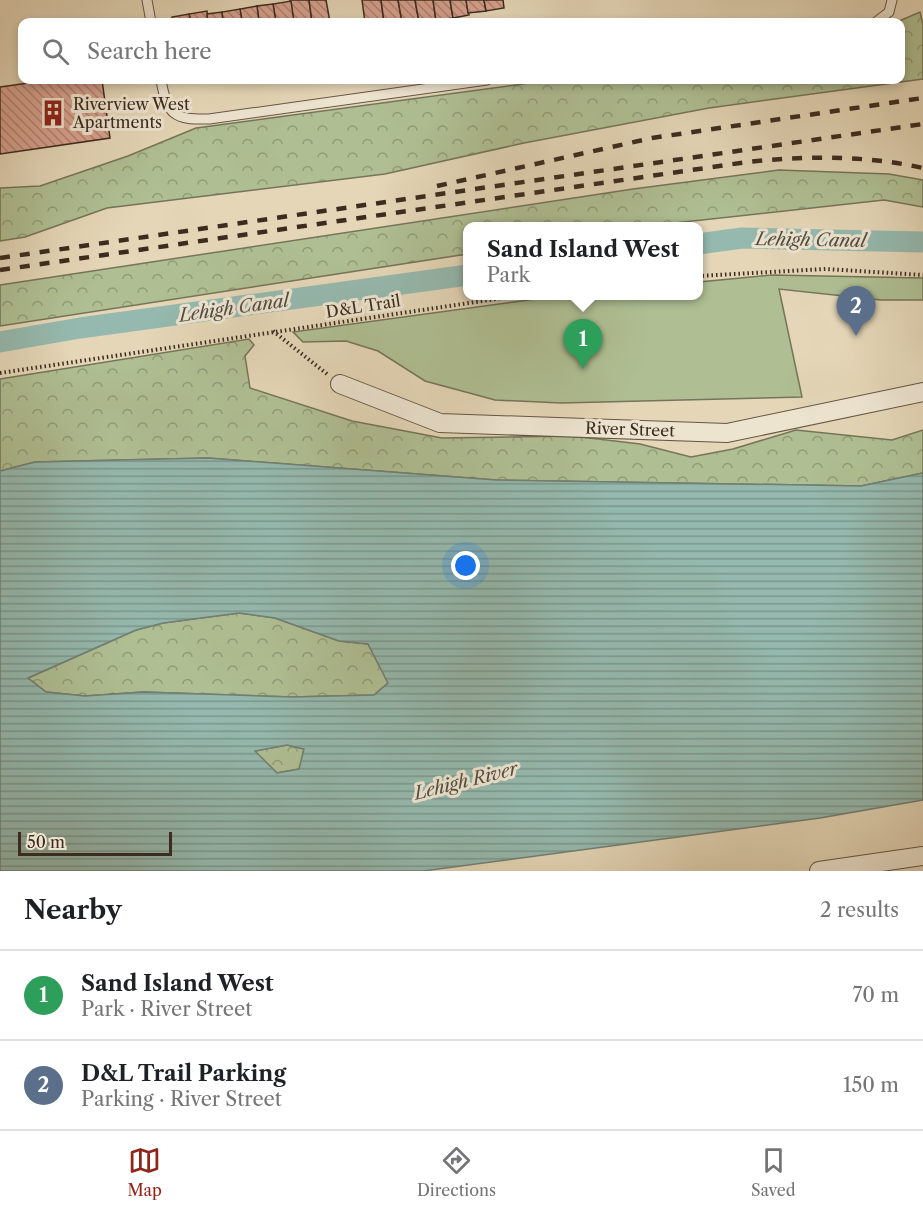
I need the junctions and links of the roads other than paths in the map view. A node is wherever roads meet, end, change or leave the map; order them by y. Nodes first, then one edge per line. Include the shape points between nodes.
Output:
1 (147, 0) edge
2 (892, 0) edge
3 (150, 18) edge
4 (881, 18) edge
5 (162, 84) edge
6 (458, 84) edge
7 (340, 384) road end
8 (923, 392) edge
9 (923, 856) edge
10 (819, 871) edge

1 - 3 lane
2 - 4 lane via 889,12
5 - 6 lane via 167,105 185,120
7 - 8 street, River Street via 440,423 727,433
9 - 10 street

